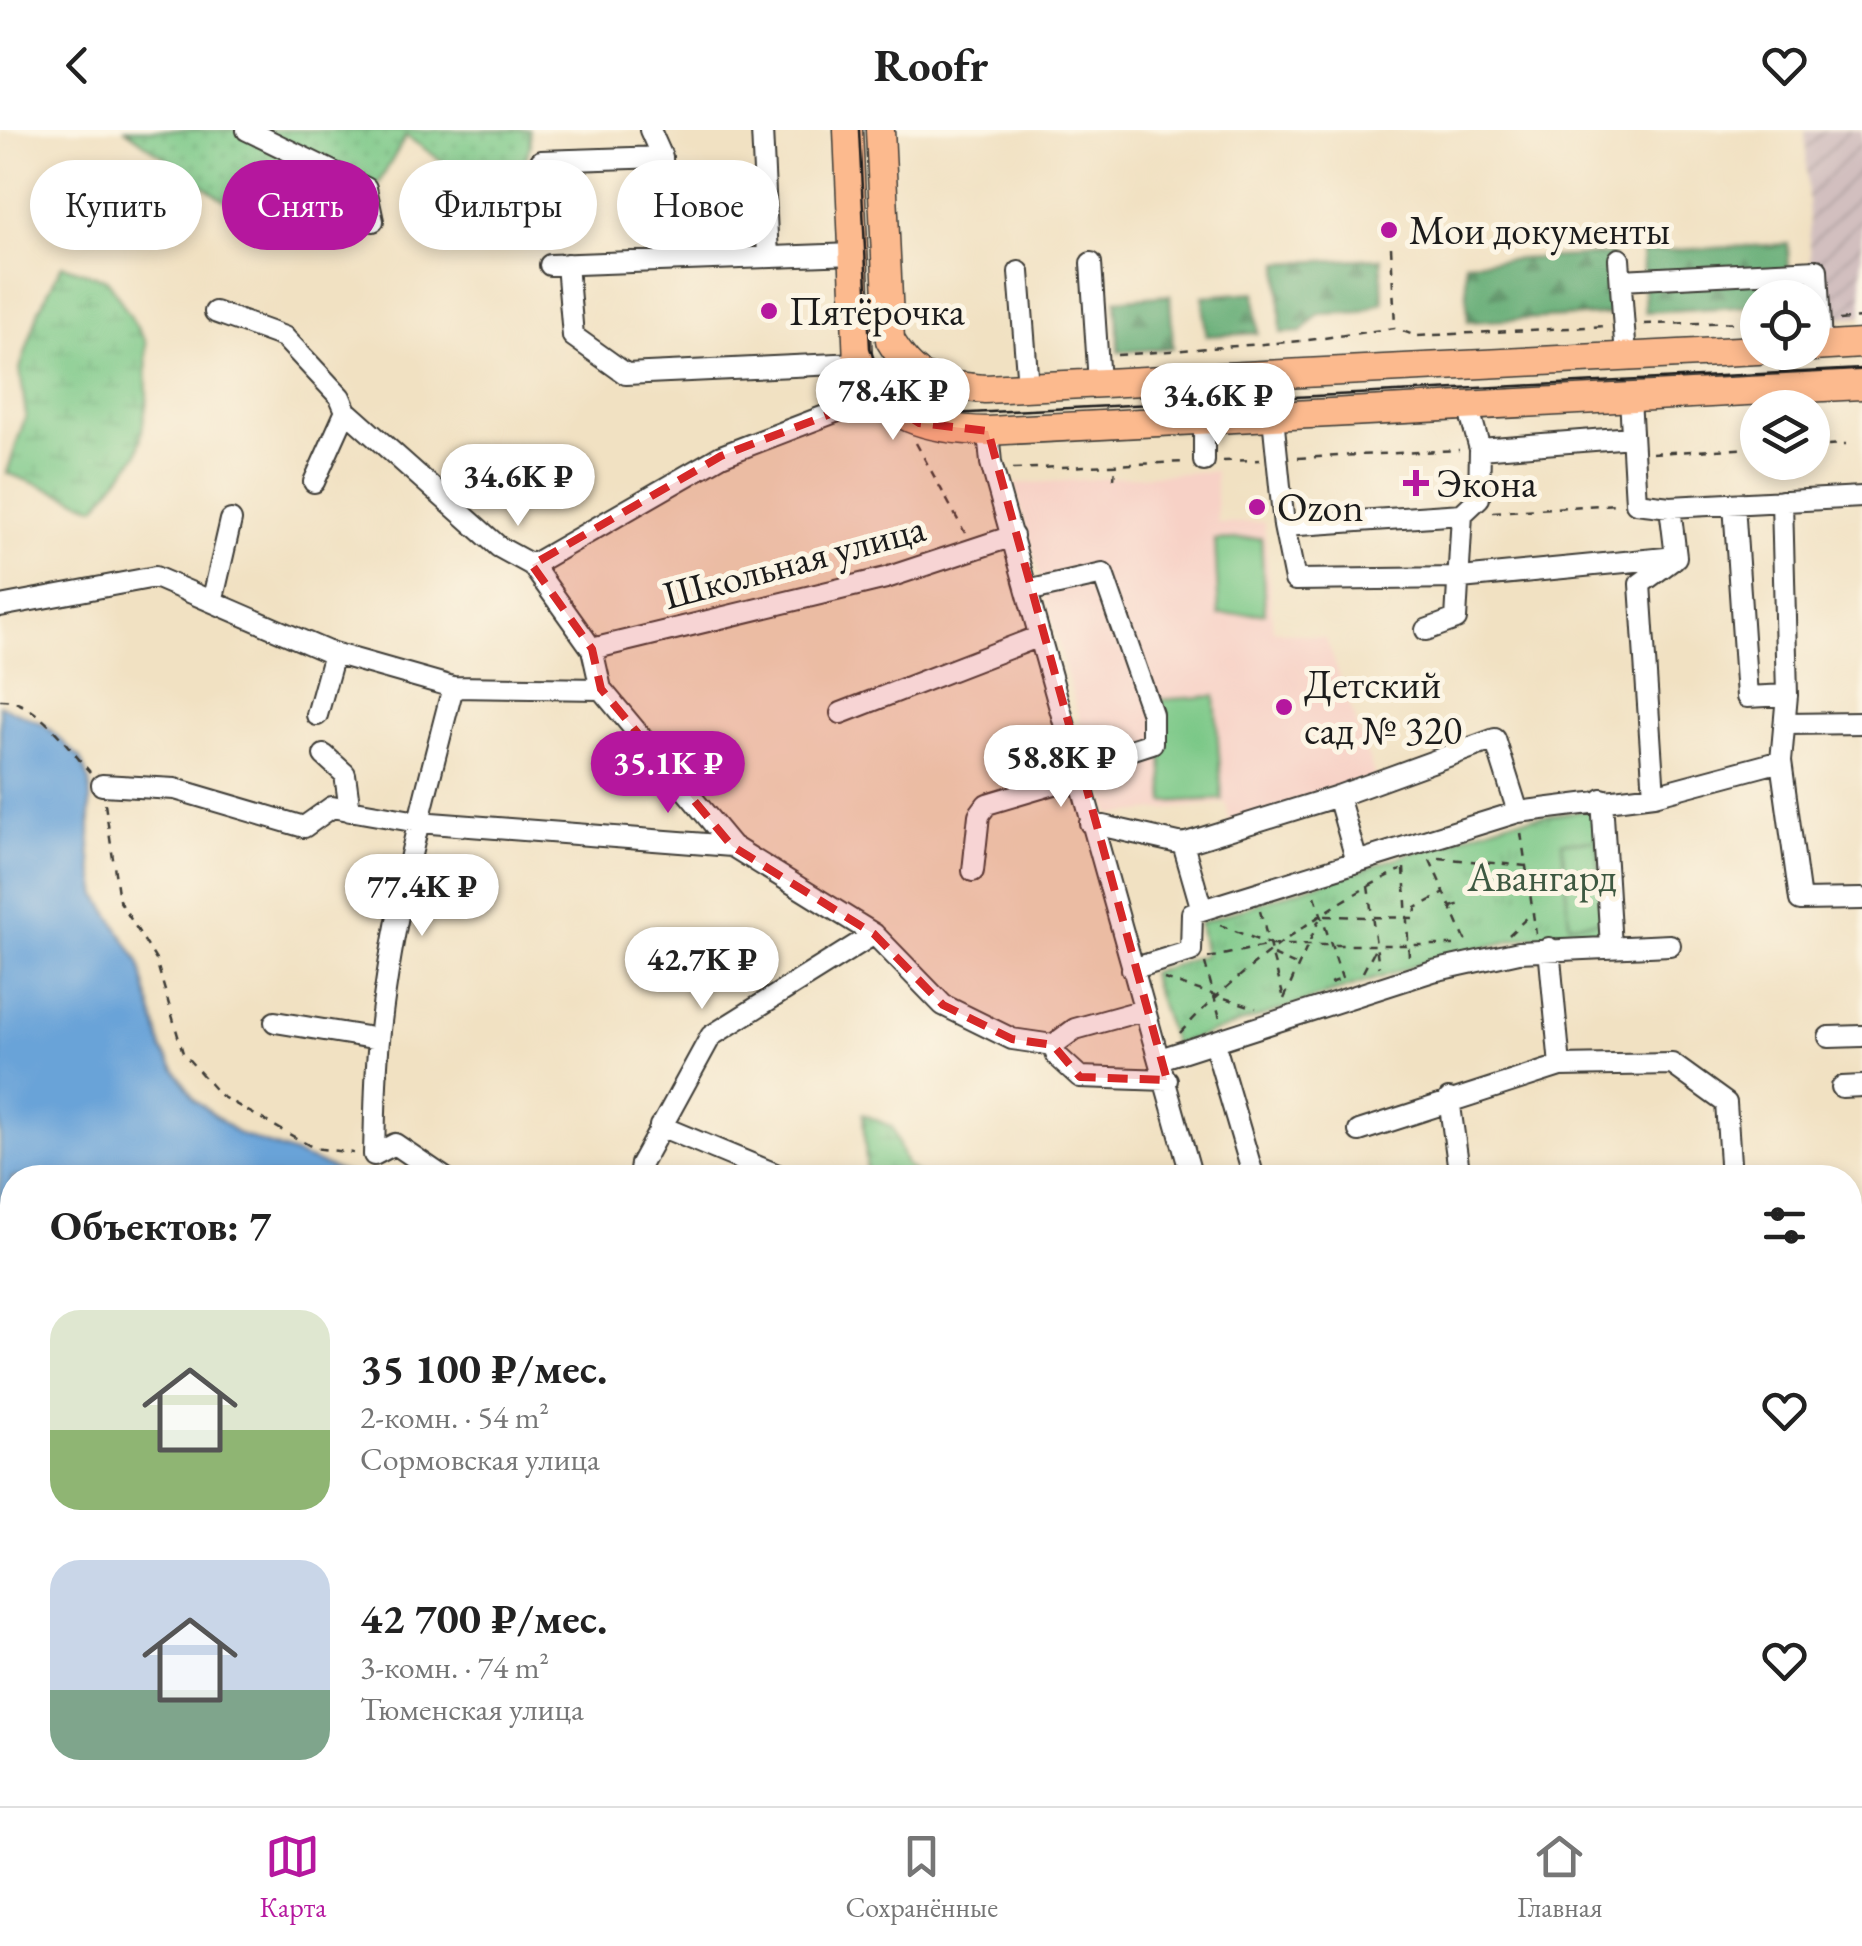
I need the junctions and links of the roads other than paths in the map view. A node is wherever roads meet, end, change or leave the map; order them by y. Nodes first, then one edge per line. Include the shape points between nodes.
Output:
1 (247, 130) edge
2 (650, 130) edge
3 (762, 130) edge
4 (848, 130) edge
5 (880, 130) edge
6 (662, 157) junction
7 (309, 160) edge
8 (571, 160) edge
9 (854, 254) junction
10 (768, 257) junction
11 (666, 260) junction
12 (1091, 264) dead end
13 (1020, 272) dead end
14 (1816, 280) edge
15 (216, 312) dead end
16 (1862, 344) edge
17 (1830, 345) edge
18 (1740, 351) edge
19 (1626, 356) junction
20 (858, 363) junction
21 (1098, 370) junction
22 (1862, 385) edge
23 (1028, 387) junction
24 (878, 396) junction
25 (1630, 398) junction
26 (1468, 406) junction
27 (346, 411) junction
28 (1274, 416) junction
29 (1204, 420) junction
30 (988, 431) junction
31 (1632, 446) junction
32 (1480, 449) junction
33 (1204, 461) road end
34 (314, 482) dead end
35 (1862, 497) edge
36 (1782, 500) junction
37 (1734, 504) junction
38 (1670, 508) junction
39 (1462, 514) junction
40 (231, 520) dead end
41 (1284, 526) junction
42 (1013, 536) junction
43 (1676, 558) junction
44 (532, 565) junction
45 (1461, 578) junction
46 (1027, 591) junction
47 (213, 598) junction
48 (0, 606) edge
49 (1426, 630) dead end
50 (1040, 636) junction
51 (592, 649) junction
52 (334, 654) junction
53 (454, 688) junction
54 (601, 688) junction
55 (1787, 695) junction
56 (841, 713) dead end
57 (317, 715) dead end
58 (1862, 723) edge
59 (1786, 724) junction
60 (324, 755) dead end
61 (1780, 761) junction
62 (1076, 772) junction
63 (102, 785) road end
64 (1654, 795) junction
65 (1338, 796) junction
66 (1602, 799) junction
67 (350, 810) junction
68 (1518, 812) junction
69 (418, 822) junction
70 (1090, 823) junction
71 (1182, 844) junction
72 (732, 846) junction
73 (1361, 861) junction
74 (973, 871) dead end
75 (1862, 899) edge
76 (1197, 912) junction
77 (874, 934) junction
78 (1670, 945) dead end
79 (1611, 947) junction
80 (1549, 948) junction
81 (1132, 969) junction
82 (1144, 1010) junction
83 (275, 1022) dead end
84 (1862, 1036) edge
85 (1829, 1037) dead end
86 (379, 1039) junction
87 (1219, 1040) junction
88 (1054, 1045) junction
89 (1560, 1066) junction
90 (1164, 1069) junction
91 (1450, 1100) junction
92 (660, 1126) junction
93 (1359, 1131) dead end
94 (425, 1165) edge
95 (641, 1165) edge
96 (754, 1165) edge
97 (1189, 1165) edge
98 (1251, 1165) edge
99 (1459, 1165) edge
100 (1730, 1165) edge

1 - 7 street
2 - 6 street
3 - 10 street
4 - 9 main road
5 - 23 main road via 890,340 907,368 935,384
6 - 8 street
6 - 11 street
9 - 10 street
9 - 20 main road
10 - 11 street
11 - 20 street via 558,264 572,336 626,374
12 - 21 street
13 - 23 street
14 - 19 street via 1816,270 1620,269
15 - 27 street via 284,338
16 - 17 main road
18 - 19 main road
19 - 21 main road
20 - 24 main road
21 - 23 main road
22 - 25 main road
24 - 30 main road via 919,423
24 - 44 street via 721,456
25 - 26 main road
25 - 31 street
26 - 28 main road
26 - 32 street
27 - 34 street
27 - 44 street via 498,547
28 - 29 main road
28 - 41 street
29 - 30 main road
29 - 33 street
30 - 42 street via 990,463
31 - 32 street
31 - 38 street via 1636,503
32 - 39 street via 1479,498
35 - 36 street
36 - 37 street
36 - 55 street
37 - 38 street
37 - 55 street via 1747,697
38 - 43 street
39 - 41 street
39 - 45 street
40 - 47 street
41 - 45 street via 1295,580
42 - 46 street
42 - 51 street, Школьная улица via 886,578
43 - 45 street
43 - 64 street via 1640,584
44 - 51 street
45 - 49 street via 1456,619
46 - 50 street
46 - 62 street via 1102,574 1152,714 1152,744
47 - 48 street via 155,577
47 - 52 street
50 - 56 street
50 - 62 street
51 - 54 street
52 - 53 street
52 - 57 street
53 - 54 street
53 - 69 street
54 - 72 street
55 - 59 street
58 - 59 street
59 - 61 street
60 - 67 street via 345,774
61 - 64 street
61 - 75 street via 1800,900
62 - 70 street
62 - 74 street via 987,804 979,815
63 - 67 street via 175,790 304,827 332,808
64 - 66 street
65 - 68 street via 1495,739
65 - 71 street
65 - 73 street
66 - 68 street
66 - 79 street
67 - 69 street
68 - 73 street
69 - 72 street
69 - 86 street
70 - 71 street
70 - 81 street
71 - 76 street
72 - 77 street
73 - 76 street
76 - 81 street via 1191,951
77 - 88 street via 942,1005 1012,1039
77 - 92 street via 711,1036
78 - 79 street
79 - 80 street
80 - 87 street via 1382,988 1345,989
80 - 89 street
81 - 82 street
82 - 88 street via 1075,1029
82 - 90 street
83 - 86 street
84 - 85 street
86 - 94 street via 374,1155 395,1144
87 - 90 street
87 - 98 street
88 - 90 street via 1080,1077 1147,1082
89 - 91 street
89 - 100 street via 1672,1064 1726,1103
90 - 97 street
91 - 93 street
91 - 99 street
92 - 95 street
92 - 96 street

